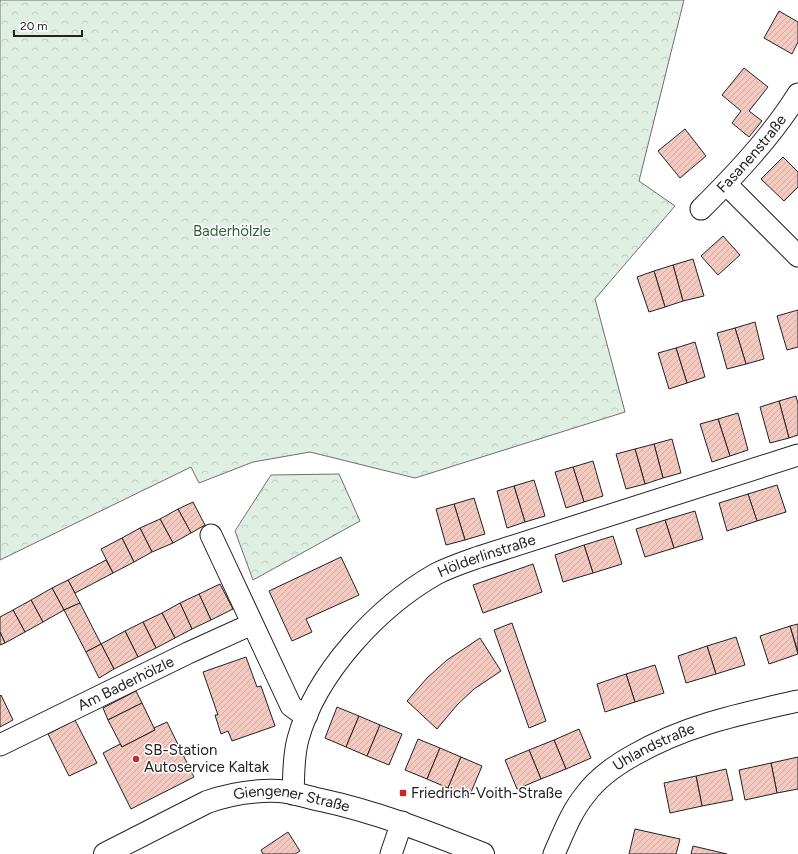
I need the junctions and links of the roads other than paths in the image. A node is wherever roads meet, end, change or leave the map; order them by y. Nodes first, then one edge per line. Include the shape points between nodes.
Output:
1 (798, 94) edge
2 (726, 184) junction
3 (700, 209) dead end
4 (798, 256) edge
5 (798, 456) edge
6 (211, 535) dead end
7 (252, 624) junction
8 (798, 701) edge
9 (307, 715) junction
10 (0, 746) edge
11 (293, 794) junction
12 (402, 822) junction
13 (105, 854) edge
14 (391, 854) edge
15 (484, 854) edge
16 (554, 854) edge

1 - 2 street, Fasanenstraße via 773,130
2 - 3 street, Fasanenstraße
2 - 4 street
5 - 9 street, Hölderlinstraße via 479,557 437,574 405,595 357,639 324,683
6 - 7 street
7 - 9 street via 291,706
7 - 10 street, Am Baderhölzle via 188,652
8 - 16 street, Uhlandstraße via 730,716 678,733 609,770 585,795 572,815
9 - 11 street, Hölderlinstraße via 295,752
11 - 12 main road, Giengener Straße via 338,803
11 - 13 main road, Giengener Straße via 257,791 218,798
12 - 14 street
12 - 15 main road, Giengener Straße

